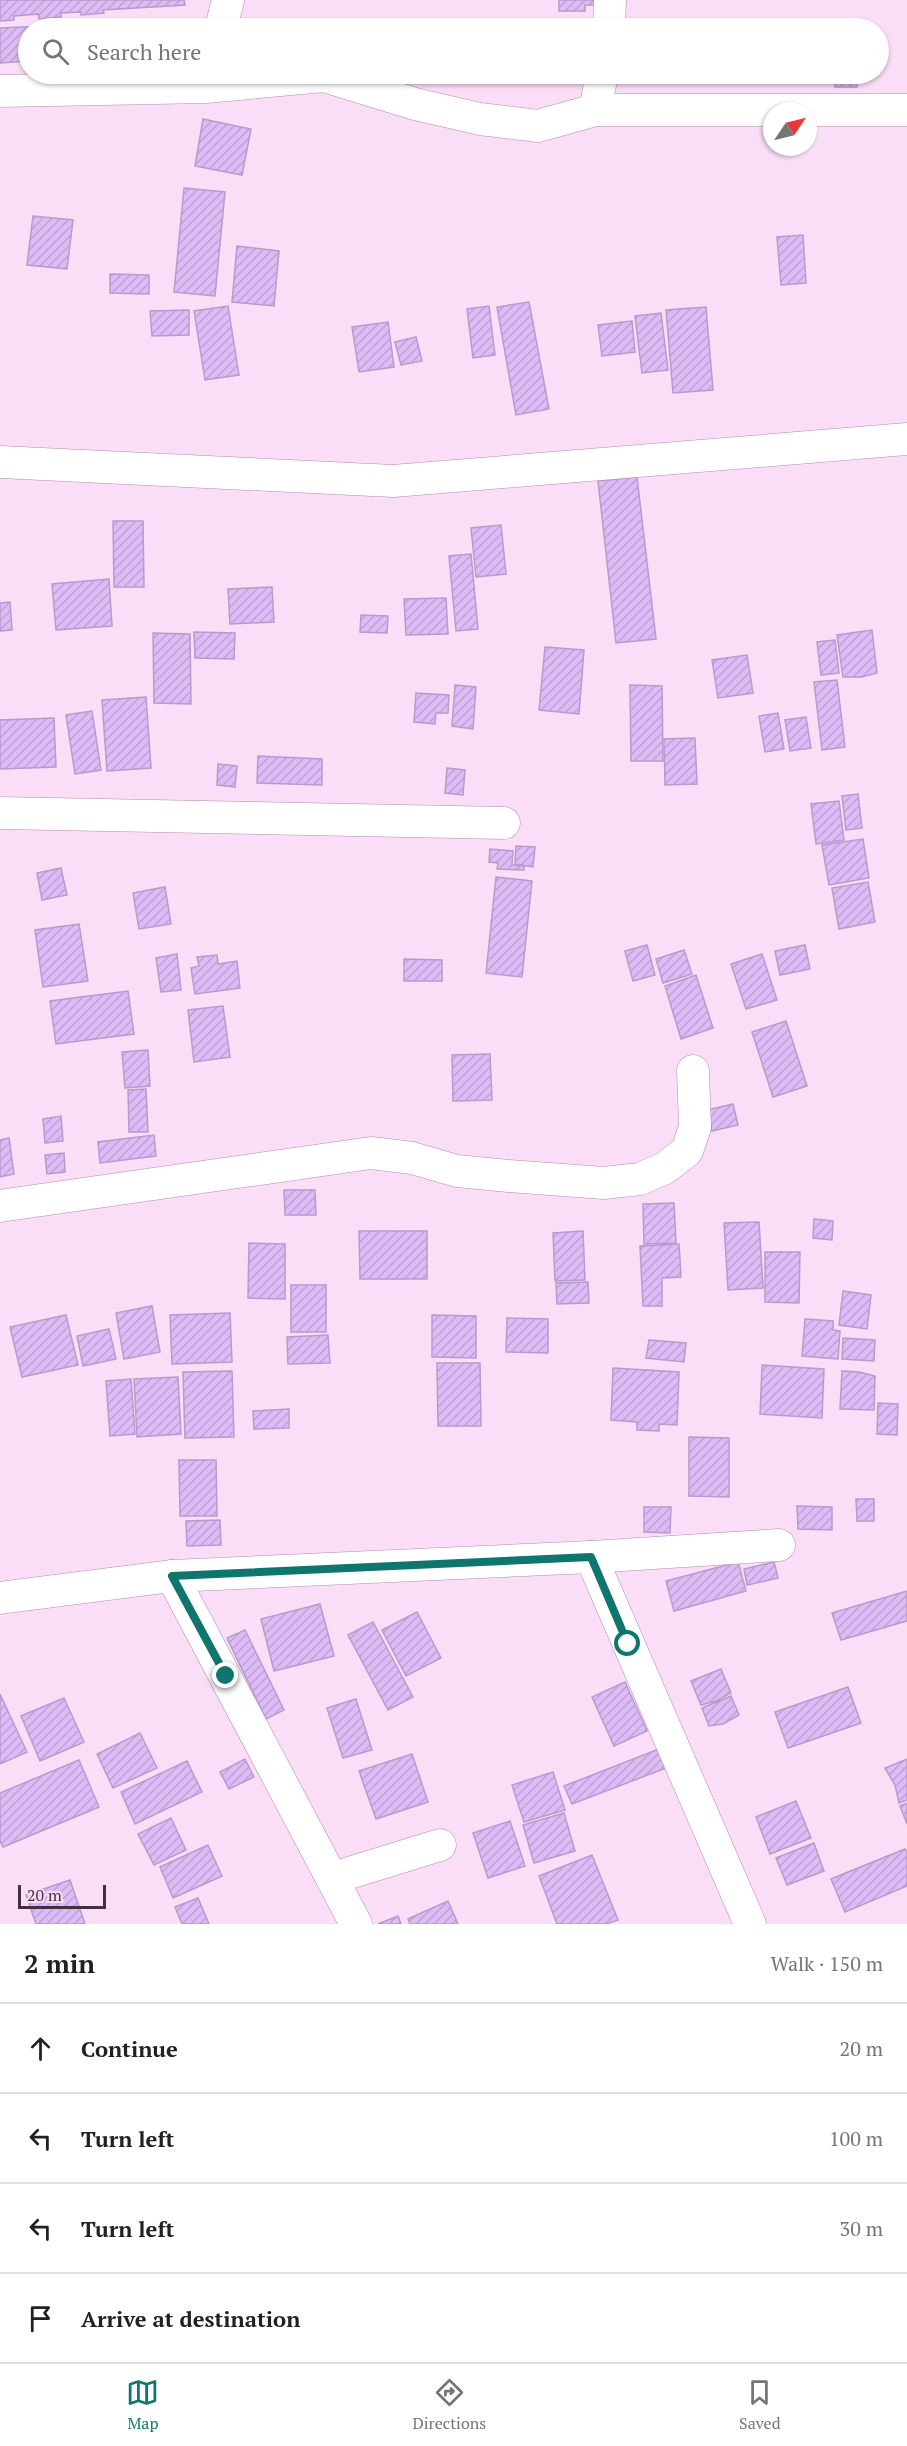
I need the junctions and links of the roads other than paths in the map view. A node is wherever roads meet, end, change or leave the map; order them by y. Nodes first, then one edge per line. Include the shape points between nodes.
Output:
1 (228, 0) edge
2 (610, 0) edge
3 (224, 18) edge
4 (609, 18) edge
5 (132, 84) edge
6 (350, 84) edge
7 (600, 84) edge
8 (0, 91) edge
9 (595, 110) junction
10 (907, 110) edge
11 (907, 439) edge
12 (0, 462) edge
13 (0, 813) edge
14 (504, 823) dead end
15 (693, 1071) dead end
16 (0, 1206) edge
17 (779, 1545) dead end
18 (591, 1557) junction
19 (172, 1576) junction
20 (0, 1598) edge
21 (440, 1845) dead end
22 (333, 1878) junction
23 (356, 1924) edge
24 (750, 1924) edge

1 - 3 street
2 - 4 street
5 - 8 street
6 - 9 street via 480,119 538,126
7 - 9 street
9 - 10 street
11 - 12 street via 393,481
13 - 14 street
15 - 16 street via 694,1127 687,1151 665,1168 640,1179 604,1183 457,1171 412,1158 371,1153
17 - 18 street
18 - 19 street
18 - 24 street
19 - 20 street
19 - 22 street
21 - 22 street
22 - 23 street

